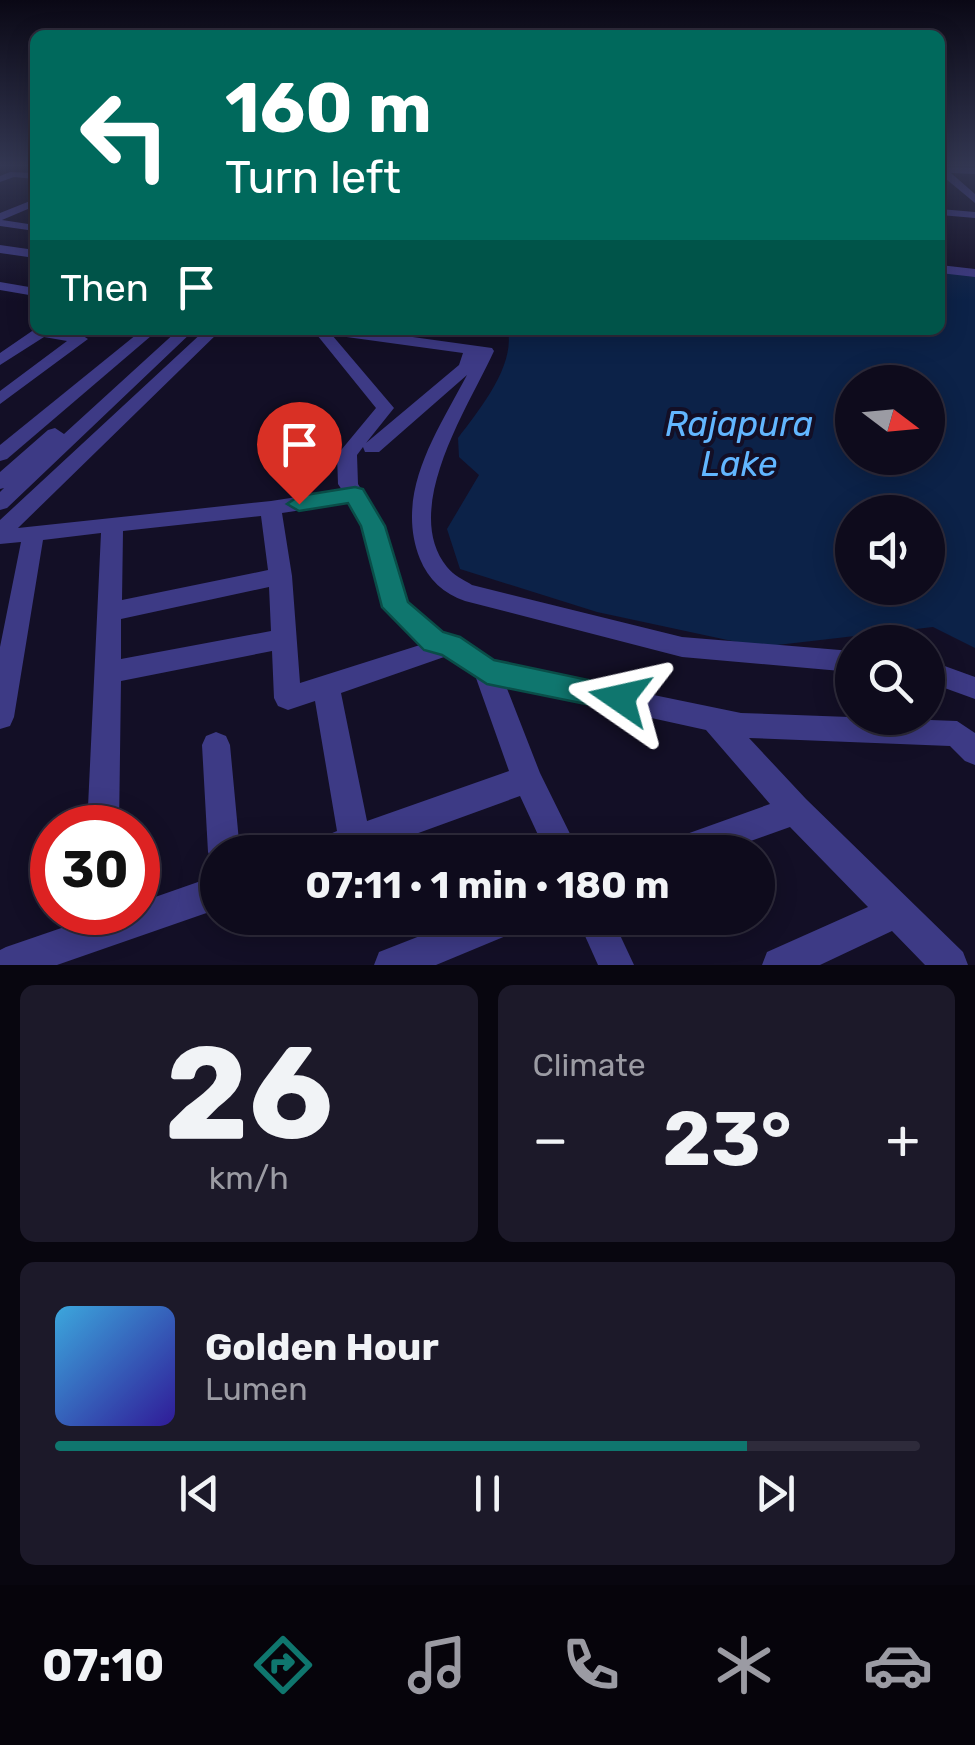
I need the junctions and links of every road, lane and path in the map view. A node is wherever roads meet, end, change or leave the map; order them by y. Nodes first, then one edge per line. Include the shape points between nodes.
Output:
1 (945, 212) edge
2 (0, 213) edge
3 (954, 213) joint
4 (975, 216) edge
5 (30, 226) edge
6 (0, 249) edge
7 (30, 253) edge
8 (945, 270) edge
9 (975, 274) edge
10 (0, 286) edge
11 (30, 291) edge
12 (37, 335) edge
13 (86, 335) edge
14 (144, 335) edge
15 (166, 335) edge
16 (182, 335) edge
17 (209, 335) edge
18 (324, 335) edge
19 (358, 335) edge
20 (483, 343) edge
21 (0, 360) edge
22 (0, 399) edge
23 (372, 448) dead end
24 (0, 455) edge
25 (0, 483) edge
26 (355, 494) junction
27 (0, 502) edge
28 (271, 508) junction
29 (112, 524) junction
30 (33, 534) junction
31 (0, 535) edge
32 (280, 576) junction
33 (109, 612) junction
34 (284, 638) junction
35 (450, 645) junction
36 (835, 660) edge
37 (487, 671) junction
38 (110, 672) junction
39 (945, 677) edge
40 (326, 687) junction
41 (975, 688) edge
42 (0, 717) edge
43 (714, 719) junction
44 (216, 745) dead end
45 (975, 752) edge
46 (526, 779) junction
47 (104, 805) edge
48 (795, 810) junction
49 (223, 835) edge
50 (354, 835) edge
51 (372, 835) edge
52 (554, 835) edge
53 (725, 835) edge
54 (200, 897) edge
55 (160, 907) edge
56 (898, 911) junction
57 (72, 935) edge
58 (466, 935) edge
59 (602, 935) edge
60 (6, 965) edge
61 (392, 965) edge
62 (616, 965) edge
63 (780, 965) edge
64 (950, 965) edge

1 - 3 street
2 - 5 street
3 - 4 street
6 - 7 street
8 - 9 street
10 - 11 street
12 - 21 street
13 - 22 street
14 - 24 street
15 - 25 street
16 - 27 street
17 - 31 street
18 - 26 street via 385,408 347,455
19 - 20 street via 423,346
20 - 23 street via 466,367
20 - 36 street via 432,458 420,524 436,571 465,592 501,604 682,647
26 - 28 street
26 - 35 street via 373,526 396,607 434,642
28 - 29 street
28 - 32 street
29 - 30 street
29 - 33 street
30 - 31 street
30 - 42 street
32 - 33 street
32 - 34 street
33 - 38 street
34 - 38 street
34 - 40 street via 288,698
35 - 37 street
35 - 40 street
37 - 43 street
37 - 46 street
38 - 47 street
39 - 41 street
40 - 50 street
43 - 45 street via 956,734
43 - 48 street
44 - 49 street
46 - 51 street
46 - 52 street
48 - 53 street
48 - 56 street
54 - 55 street
56 - 63 street
56 - 64 street
57 - 60 street
58 - 61 street
59 - 62 street

